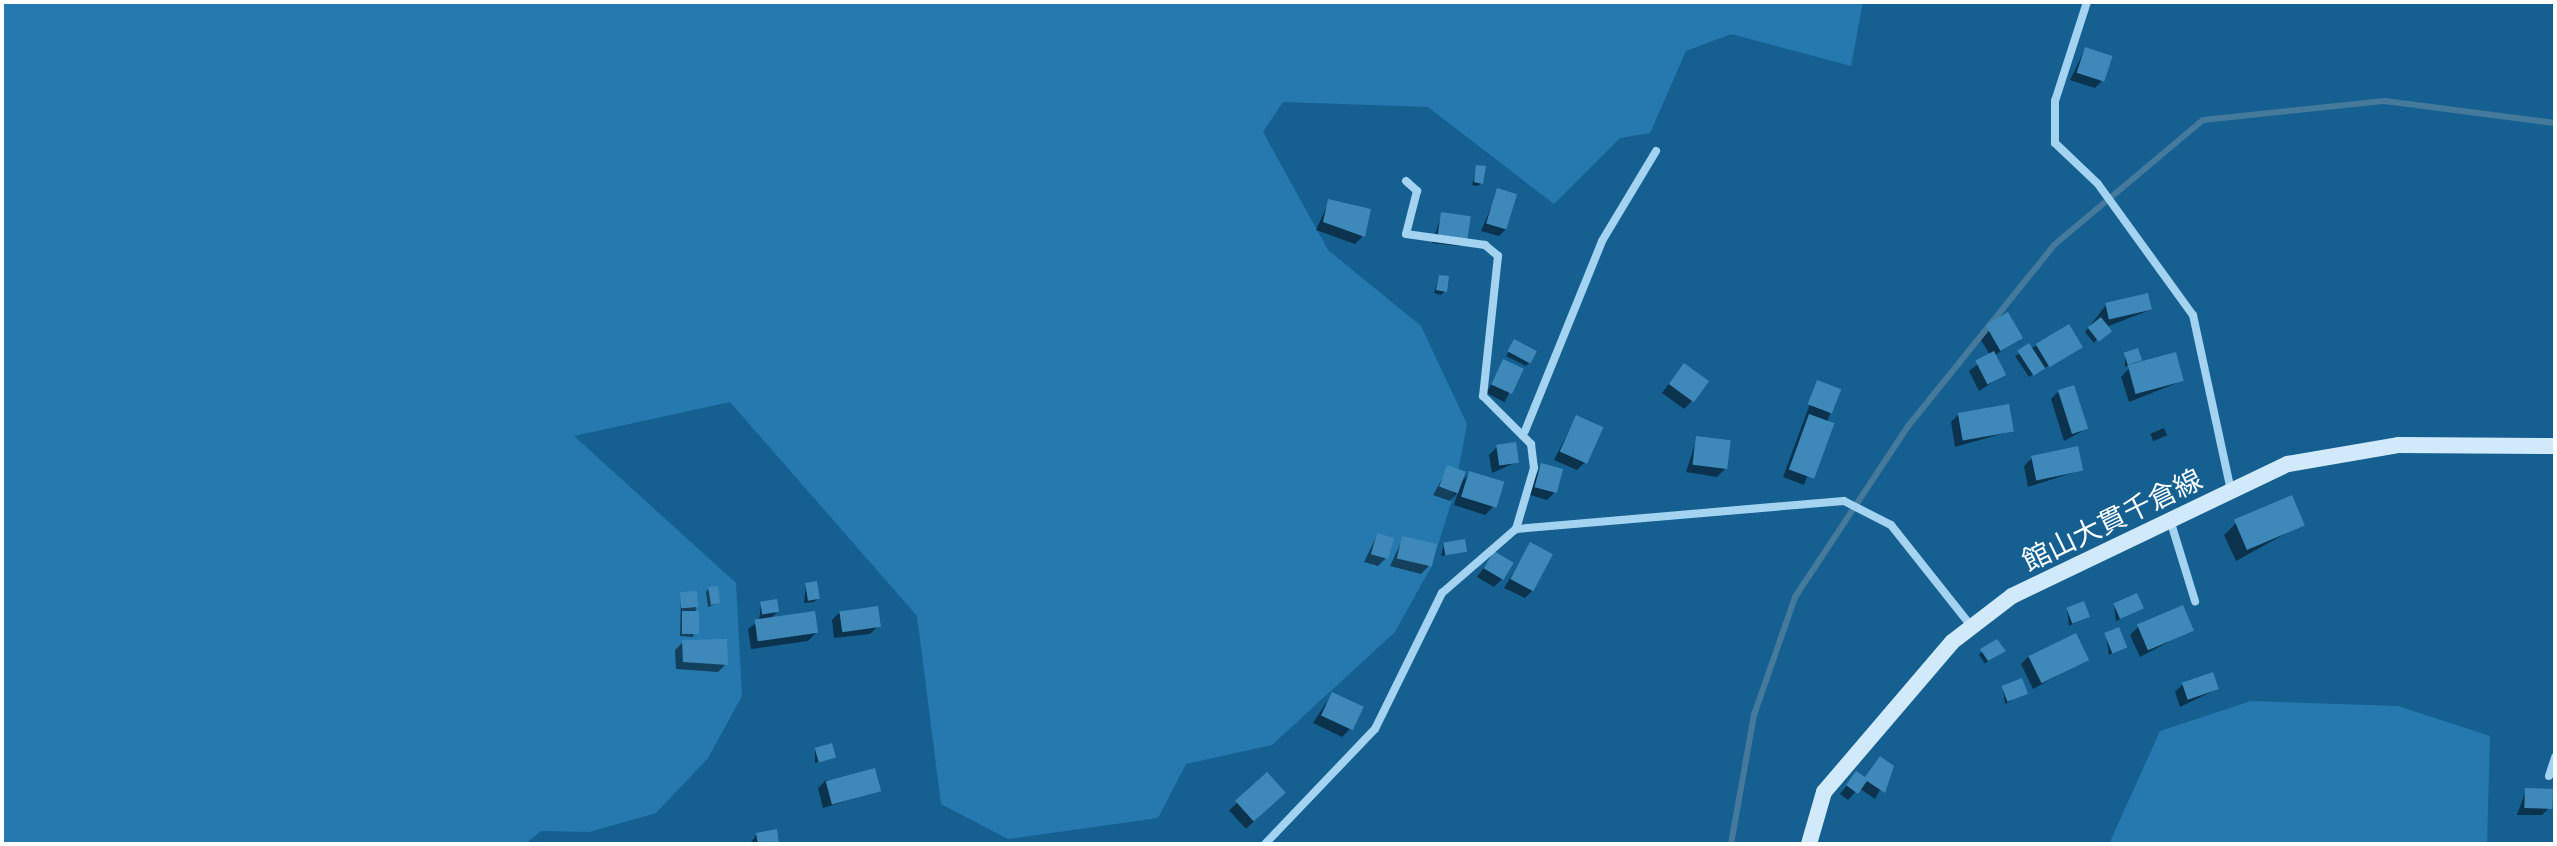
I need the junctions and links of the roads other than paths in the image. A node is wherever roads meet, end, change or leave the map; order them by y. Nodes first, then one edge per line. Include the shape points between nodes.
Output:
1 (2087, 2) edge
2 (1656, 151) dead end
3 (1406, 181) dead end
4 (1525, 431) junction
5 (2555, 446) edge
6 (2231, 491) junction
7 (2171, 523) junction
8 (1516, 529) junction
9 (2195, 601) dead end
10 (1971, 626) junction
11 (2555, 757) edge
12 (2549, 776) dead end
13 (1265, 844) edge
14 (1809, 844) edge

1 - 6 street via 2055,101 2055,143 2098,184 2193,315
2 - 4 street via 1602,241
3 - 4 street via 1417,191 1406,234 1485,245 1498,256 1483,396 1490,410
4 - 8 street via 1534,468
5 - 6 main road, 館山大貫千倉線 via 2356,449 2288,464
6 - 7 main road, 館山大貫千倉線
7 - 9 street
7 - 10 main road, 館山大貫千倉線 via 2012,596
8 - 10 street via 1844,501 1876,514
8 - 13 street via 1442,593 1375,729
10 - 14 main road, 館山大貫千倉線 via 1824,792
11 - 12 street

